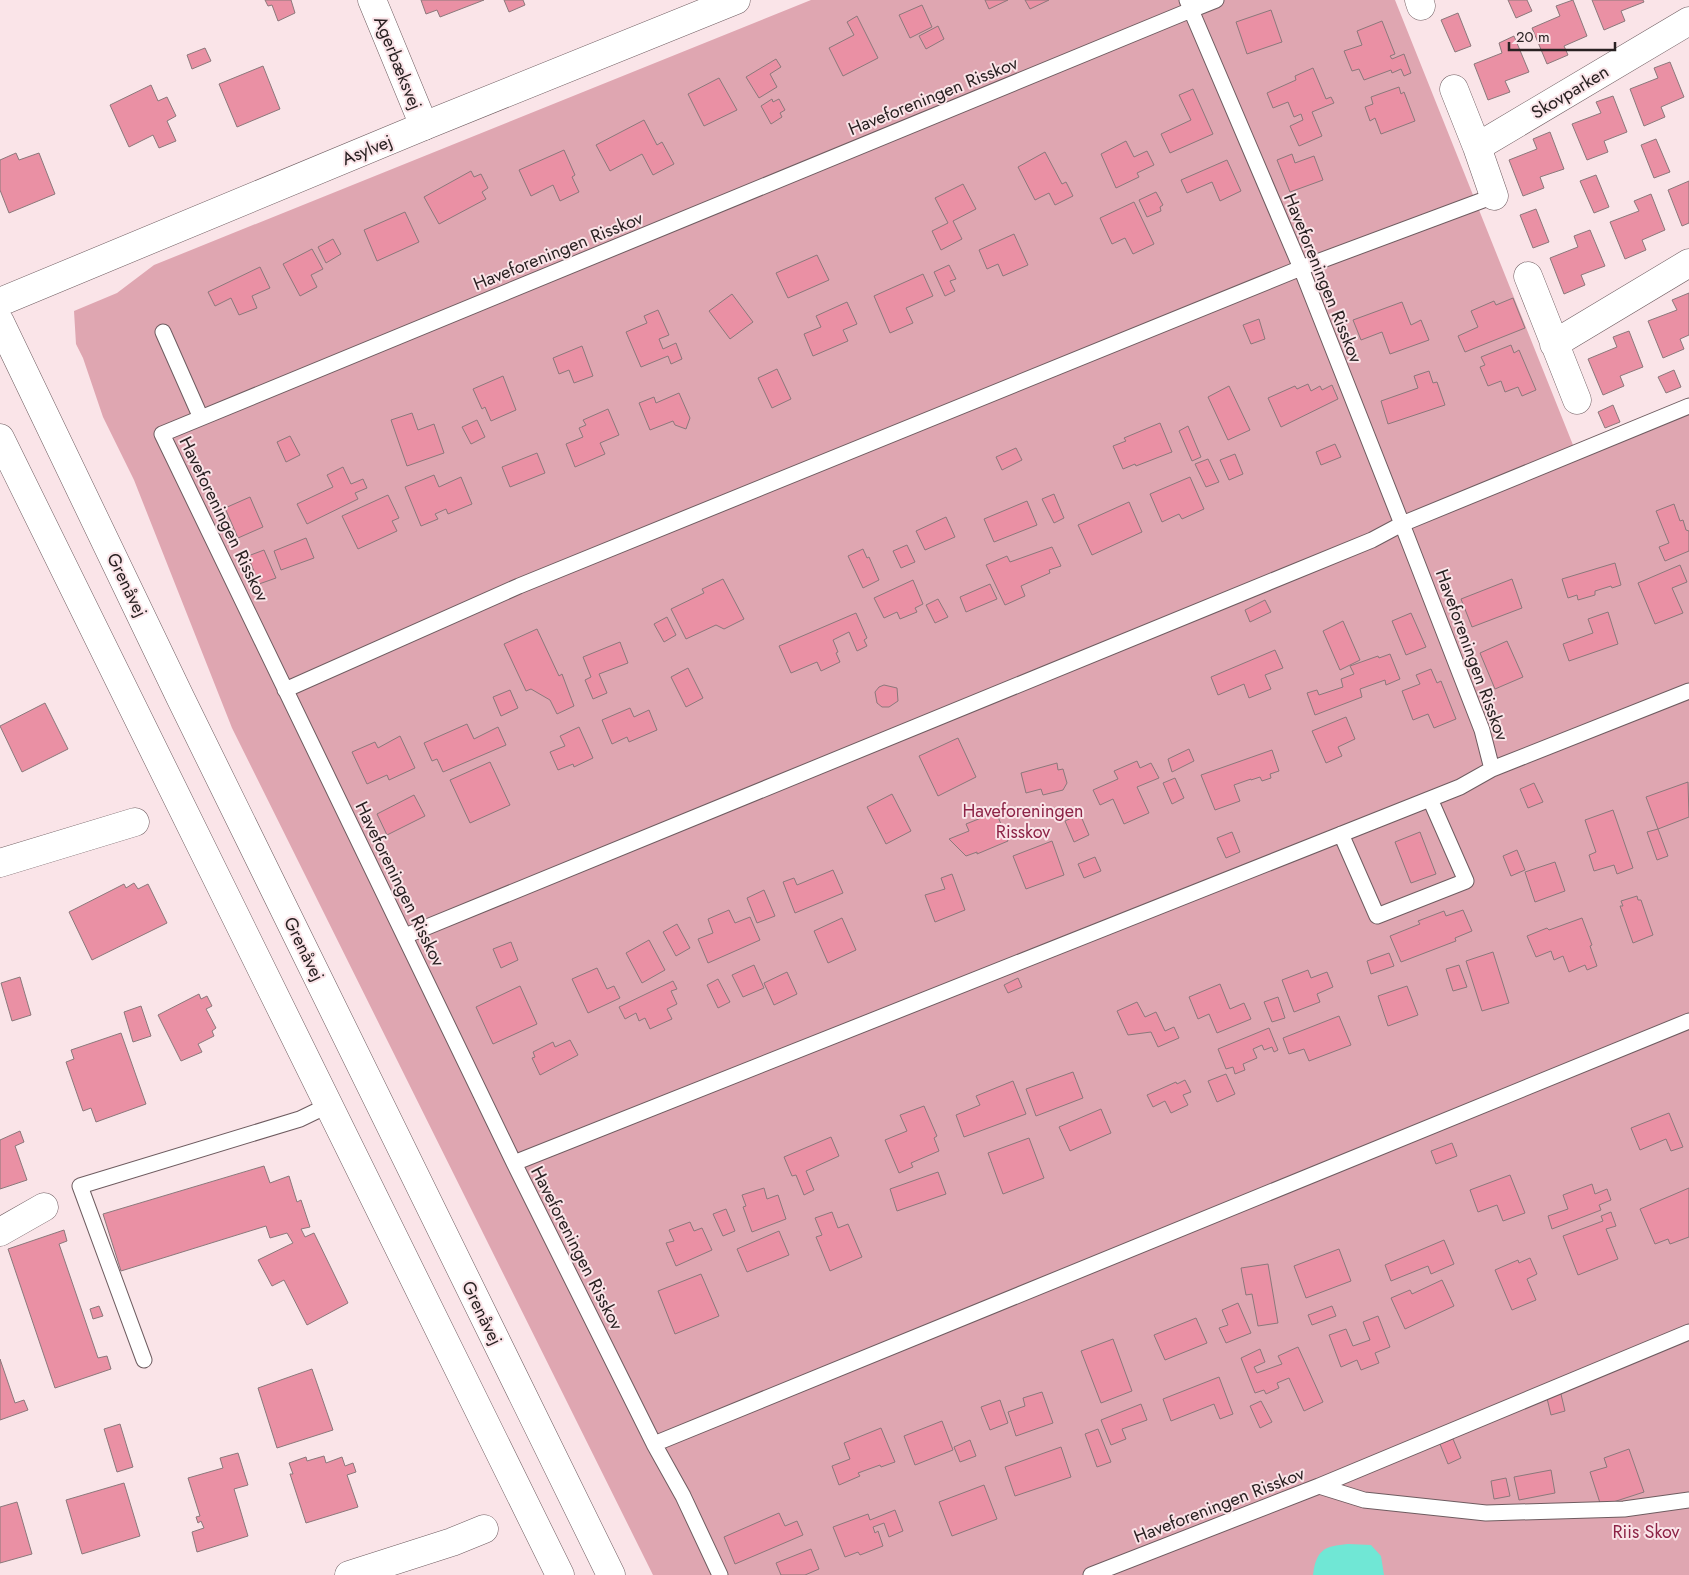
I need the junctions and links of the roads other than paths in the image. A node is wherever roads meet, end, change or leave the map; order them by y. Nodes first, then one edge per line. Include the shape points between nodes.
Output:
1 (372, 0) edge
2 (736, 0) edge
3 (1216, 0) edge
4 (1189, 5) edge
5 (1689, 21) edge
6 (1454, 89) dead end
7 (424, 126) junction
8 (1477, 147) junction
9 (1494, 196) joint
10 (1689, 262) edge
11 (1300, 268) junction
12 (1528, 276) dead end
13 (0, 302) edge
14 (0, 322) edge
15 (163, 332) dead end
16 (1554, 344) junction
17 (1577, 400) dead end
18 (1689, 406) edge
19 (201, 418) junction
20 (0, 438) edge
21 (1402, 524) junction
22 (285, 690) junction
23 (1689, 691) edge
24 (1492, 770) junction
25 (1430, 799) junction
26 (135, 822) dead end
27 (1341, 834) junction
28 (0, 863) edge
29 (404, 936) junction
30 (1689, 1021) edge
31 (328, 1105) junction
32 (514, 1163) junction
33 (44, 1207) dead end
34 (0, 1232) edge
35 (1689, 1332) edge
36 (144, 1360) dead end
37 (654, 1444) junction
38 (1319, 1486) junction
39 (1689, 1500) edge
40 (484, 1529) dead end
41 (349, 1575) edge
42 (560, 1575) edge
43 (611, 1575) edge
44 (720, 1575) edge
45 (1091, 1575) edge

1 - 7 street, Agerbæksvej
2 - 7 street, Asylvej
3 - 4 lane
4 - 11 lane, Haveforeningen Risskov
4 - 19 lane, Haveforeningen Risskov
5 - 8 street, Skovparken
6 - 8 street
7 - 13 street, Asylvej
8 - 9 street
9 - 11 lane
10 - 16 street
11 - 21 lane, Haveforeningen Risskov
11 - 22 lane via 519,586
12 - 16 street
14 - 43 street, Grenåvej
15 - 19 lane
16 - 17 street
18 - 21 lane
19 - 22 lane, Haveforeningen Risskov via 162,434
20 - 31 street
21 - 24 lane, Haveforeningen Risskov via 1482,730
21 - 29 lane via 1372,540
22 - 29 lane, Haveforeningen Risskov
23 - 24 lane, Haveforeningen Risskov
24 - 25 lane
25 - 27 lane
25 - 27 lane via 1466,881 1377,916
26 - 28 street
27 - 32 lane
29 - 32 lane, Haveforeningen Risskov
30 - 37 lane
31 - 36 lane via 300,1119 80,1186
31 - 42 street
32 - 37 lane, Haveforeningen Risskov
33 - 34 street
35 - 38 lane
37 - 44 lane, Haveforeningen Risskov via 683,1496
38 - 39 lane, Haveforeningen Risskov via 1364,1500 1486,1513 1624,1509
38 - 45 lane, Haveforeningen Risskov
40 - 41 street

